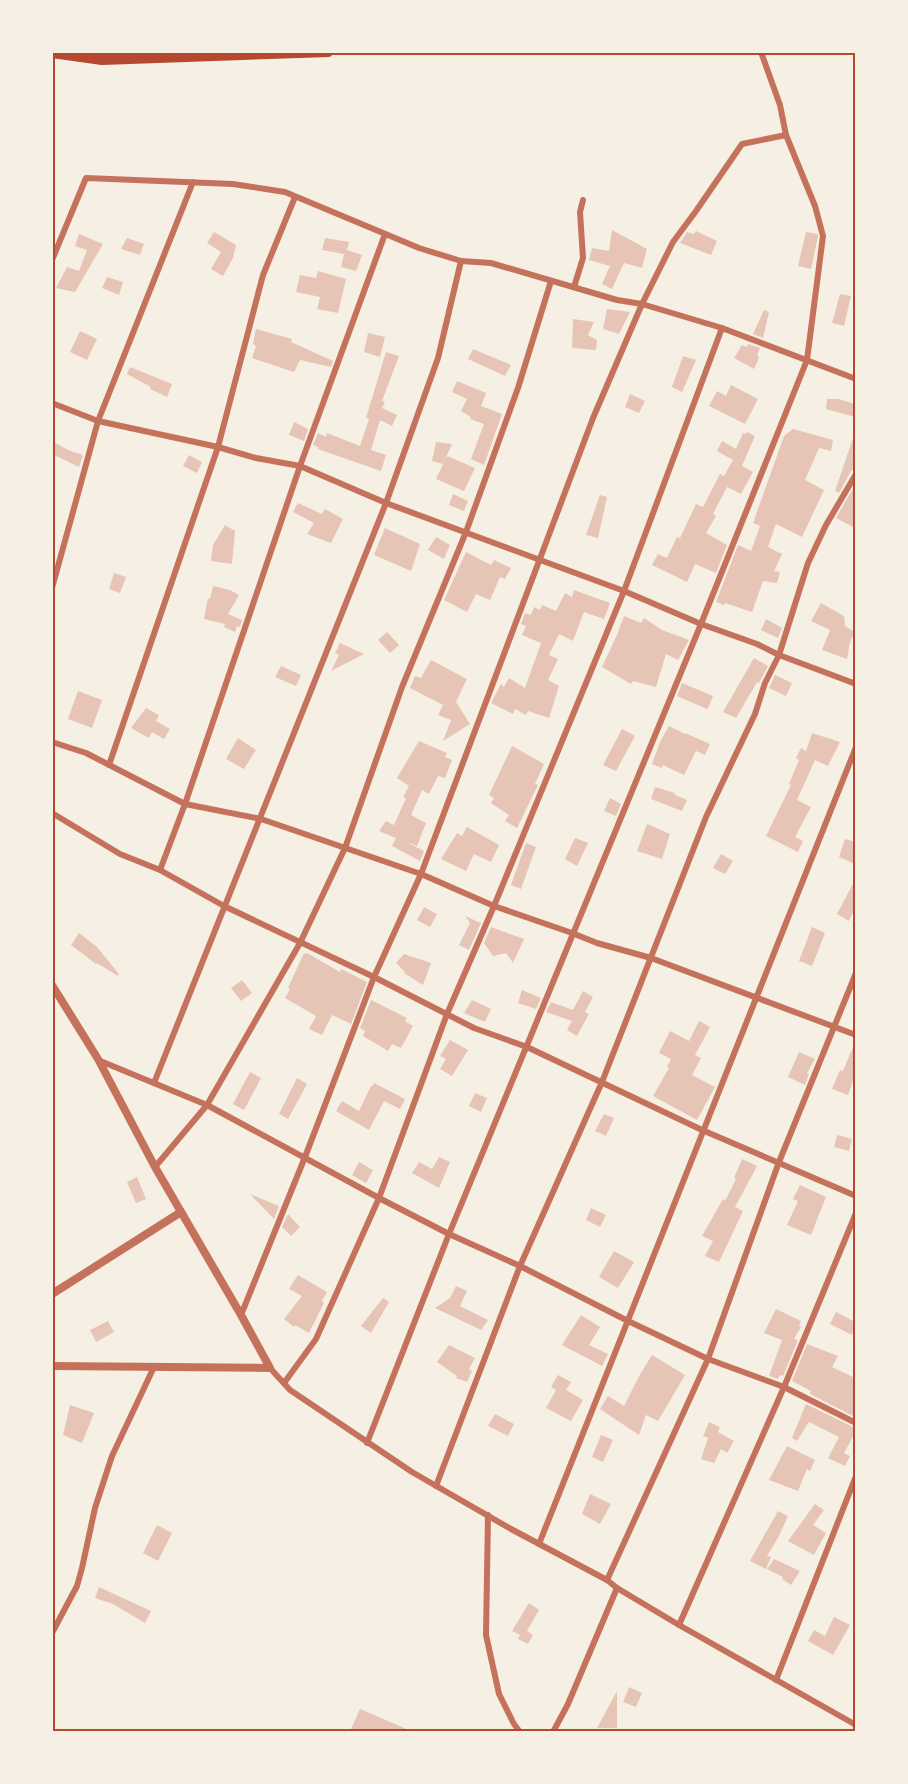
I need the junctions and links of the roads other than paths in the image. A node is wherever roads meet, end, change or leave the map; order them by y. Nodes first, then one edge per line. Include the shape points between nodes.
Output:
1 (328, 52) edge
2 (761, 52) edge
3 (52, 53) edge
4 (135, 56) edge
5 (786, 135) junction
6 (193, 182) junction
7 (295, 197) junction
8 (583, 200) dead end
9 (385, 234) junction
10 (52, 260) edge
11 (461, 261) junction
12 (551, 281) junction
13 (574, 287) junction
14 (642, 304) junction
15 (722, 328) junction
16 (807, 360) junction
17 (855, 379) edge
18 (52, 403) edge
19 (98, 421) junction
20 (218, 447) junction
21 (300, 466) junction
22 (855, 474) edge
23 (386, 502) junction
24 (466, 532) junction
25 (539, 560) junction
26 (52, 588) edge
27 (624, 591) junction
28 (701, 624) junction
29 (779, 655) junction
30 (855, 684) edge
31 (52, 742) edge
32 (855, 747) edge
33 (109, 765) junction
34 (185, 804) junction
35 (52, 813) edge
36 (261, 819) junction
37 (345, 848) junction
38 (160, 870) junction
39 (421, 874) junction
40 (224, 906) junction
41 (494, 906) junction
42 (572, 933) junction
43 (300, 943) junction
44 (651, 958) junction
45 (855, 973) edge
46 (374, 978) junction
47 (52, 985) edge
48 (757, 999) junction
49 (447, 1014) junction
50 (834, 1027) junction
51 (855, 1035) edge
52 (527, 1047) junction
53 (98, 1059) junction
54 (602, 1082) junction
55 (154, 1083) junction
56 (207, 1105) junction
57 (702, 1130) junction
58 (305, 1157) junction
59 (779, 1162) junction
60 (155, 1167) junction
61 (855, 1196) edge
62 (379, 1198) junction
63 (181, 1212) junction
64 (855, 1213) edge
65 (449, 1234) junction
66 (520, 1266) junction
67 (52, 1294) edge
68 (241, 1315) junction
69 (628, 1321) junction
70 (708, 1359) junction
71 (52, 1366) edge
72 (154, 1367) junction
73 (270, 1368) junction
74 (284, 1383) junction
75 (784, 1388) junction
76 (855, 1423) edge
77 (367, 1443) junction
78 (855, 1476) edge
79 (436, 1486) junction
80 (488, 1515) junction
81 (539, 1544) junction
82 (607, 1580) junction
83 (617, 1588) junction
84 (679, 1625) junction
85 (52, 1633) edge
86 (776, 1680) junction
87 (855, 1723) edge
88 (520, 1731) edge
89 (552, 1731) edge

1 - 4 main road
2 - 5 street
3 - 4 main road via 102,60
5 - 14 street via 742,144 673,242
5 - 16 street via 815,206 822,236
6 - 7 street via 233,184
6 - 10 street via 86,178
6 - 19 street
7 - 9 street
7 - 20 street via 263,275
8 - 13 street via 583,258
9 - 11 street
9 - 21 street
11 - 12 street via 491,263
11 - 23 street via 438,358
12 - 13 street
12 - 24 street via 518,388
13 - 14 street
14 - 15 street
14 - 25 street
15 - 16 street
15 - 27 street
16 - 17 street
16 - 28 street
18 - 19 street
19 - 20 street
19 - 26 street
20 - 21 street
20 - 33 street
21 - 23 street
21 - 34 street
22 - 29 street via 808,563
23 - 24 street
23 - 36 street
24 - 25 street
24 - 37 street via 402,687
25 - 27 street
25 - 39 street
27 - 28 street
27 - 41 street
28 - 29 street
28 - 42 street
29 - 30 street
29 - 44 street via 706,817
31 - 33 street
32 - 48 street
33 - 34 street
34 - 36 street
34 - 38 street
35 - 38 street via 120,854
36 - 37 street
36 - 40 street
37 - 39 street
37 - 43 street
38 - 40 street
39 - 41 street
39 - 46 street
40 - 43 street
40 - 55 street
41 - 42 street
41 - 49 street
42 - 44 street
42 - 52 street
43 - 46 street
43 - 56 street
44 - 48 street
44 - 54 street
45 - 50 street
46 - 49 street
46 - 58 street
47 - 53 street
48 - 50 street
48 - 57 street
49 - 52 street
49 - 62 street
50 - 51 street
50 - 59 street
52 - 54 street
52 - 65 street
53 - 55 street
53 - 60 street
54 - 57 street
54 - 66 street
55 - 56 street
56 - 58 street
56 - 60 street
57 - 59 street
57 - 69 street
58 - 62 street
58 - 68 street
59 - 61 street
59 - 70 street
60 - 63 street
62 - 65 street
62 - 74 street via 316,1339
63 - 67 street
63 - 68 street
64 - 75 street
65 - 66 street
65 - 77 street
66 - 69 street
66 - 79 street
68 - 73 street
69 - 70 street
69 - 81 street
70 - 75 street
70 - 82 street
71 - 72 street
72 - 73 street
72 - 85 street via 112,1456 77,1586
73 - 74 street
74 - 77 street
75 - 76 street
75 - 84 street
77 - 79 street
78 - 86 street
79 - 80 street
80 - 81 street
80 - 88 street via 486,1635 499,1694
81 - 82 street
82 - 83 street
83 - 84 street
83 - 89 street via 568,1704
84 - 86 street
86 - 87 street

